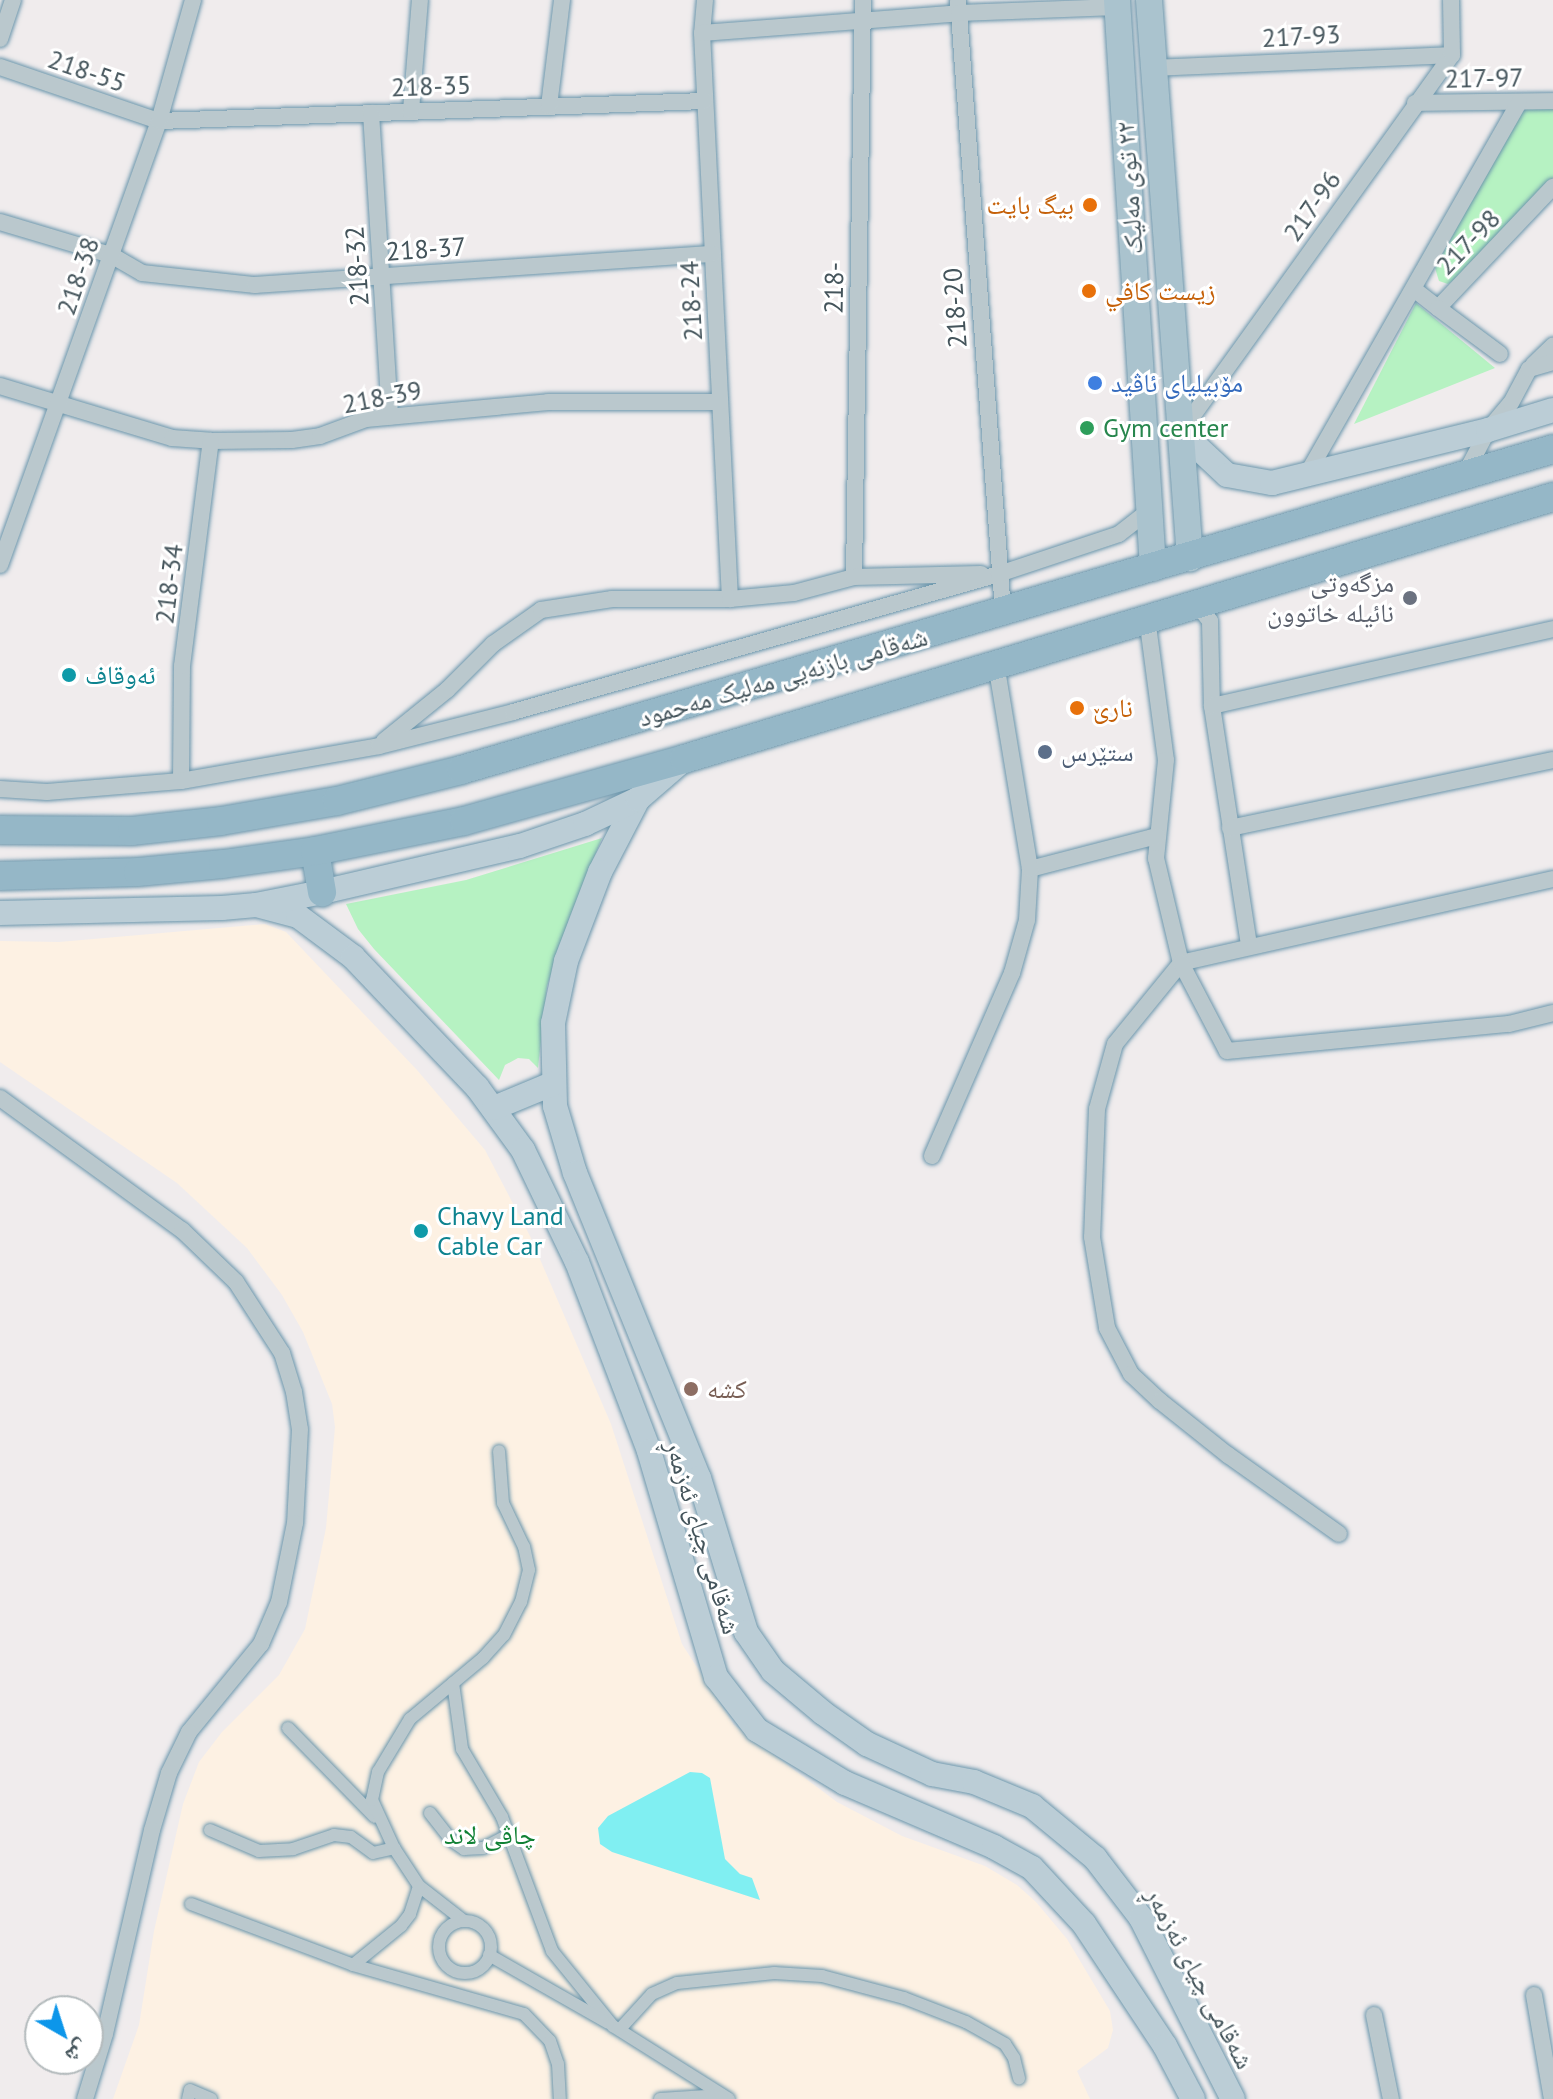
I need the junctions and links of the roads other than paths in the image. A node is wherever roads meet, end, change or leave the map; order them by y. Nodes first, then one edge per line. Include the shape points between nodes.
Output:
1 (13, 0) edge
2 (193, 0) edge
3 (420, 0) edge
4 (562, 0) edge
5 (705, 0) edge
6 (863, 0) edge
7 (1149, 0) edge
8 (1451, 0) edge
9 (1117, 3) edge
10 (958, 6) edge
11 (863, 23) junction
12 (702, 33) junction
13 (0, 39) edge
14 (1452, 55) junction
15 (0, 67) edge
16 (1154, 68) junction
17 (705, 101) junction
18 (1553, 101) edge
19 (1519, 102) junction
20 (1415, 103) junction
21 (549, 106) junction
22 (411, 111) junction
23 (371, 113) junction
24 (159, 121) junction
25 (1553, 187) edge
26 (0, 222) edge
27 (713, 254) junction
28 (111, 255) junction
29 (381, 276) junction
30 (1415, 290) junction
31 (1438, 308) junction
32 (1553, 346) edge
33 (1500, 354) dead end
34 (1553, 362) edge
35 (1529, 369) junction
36 (0, 386) edge
37 (720, 402) junction
38 (58, 406) junction
39 (1553, 410) edge
40 (390, 416) junction
41 (1488, 430) junction
42 (1181, 432) junction
43 (211, 441) junction
44 (1553, 449) edge
45 (1305, 477) junction
46 (1463, 478) junction
47 (1553, 497) edge
48 (1151, 509) junction
49 (4, 541) edge
50 (1190, 558) junction
51 (0, 565) edge
52 (1153, 568) junction
53 (999, 574) junction
54 (854, 577) junction
55 (730, 599) junction
56 (1196, 603) junction
57 (1003, 612) junction
58 (1147, 618) junction
59 (1553, 629) edge
60 (996, 663) junction
61 (1212, 706) junction
62 (379, 746) junction
63 (684, 759) junction
64 (1553, 760) edge
65 (181, 781) junction
66 (0, 789) edge
67 (638, 799) junction
68 (1230, 828) junction
69 (0, 830) edge
70 (1157, 836) junction
71 (315, 851) junction
72 (1030, 869) junction
73 (0, 876) edge
74 (1553, 879) edge
75 (322, 892) junction
76 (256, 905) junction
77 (0, 913) edge
78 (1249, 946) junction
79 (1181, 963) junction
80 (1553, 1013) edge
81 (552, 1084) junction
82 (0, 1098) edge
83 (494, 1108) junction
84 (932, 1156) dead end
85 (499, 1451) dead end
86 (1339, 1534) dead end
87 (453, 1683) junction
88 (288, 1728) dead end
89 (430, 1813) dead end
90 (379, 1821) junction
91 (210, 1830) dead end
92 (509, 1835) junction
93 (394, 1848) junction
94 (419, 1886) junction
95 (191, 1904) dead end
96 (464, 1921) junction
97 (489, 1955) junction
98 (353, 1965) junction
99 (1534, 1995) dead end
100 (1374, 2015) dead end
101 (617, 2027) junction
102 (1019, 2078) dead end
103 (726, 2097) edge
104 (85, 2099) edge
105 (188, 2099) edge
106 (211, 2099) edge
107 (560, 2099) edge
108 (660, 2099) edge
109 (1193, 2099) edge
110 (1233, 2099) edge
111 (1391, 2099) edge
112 (1552, 2099) edge

1 - 13 street
2 - 24 street, 218-38
3 - 22 street
4 - 21 street
5 - 12 street, 218-24
6 - 11 street, 218-
7 - 16 main road, ٢٢ توی مەلیک
8 - 14 street
9 - 10 street
9 - 48 main road, ٢٢ توی مەلیک
10 - 11 street
10 - 53 street, 218-20
11 - 12 street
11 - 54 street, 218-
12 - 17 street, 218-24
14 - 16 street, 217-93
14 - 20 street, 217-96
15 - 24 street, 218-55
16 - 42 main road, ٢٢ توی مەلیک
17 - 21 street, 218-35
17 - 27 street, 218-24
18 - 19 street, 217-97
19 - 20 street, 217-97
19 - 30 street
20 - 42 street, 217-96
21 - 22 street, 218-35
22 - 23 street, 218-35
23 - 24 street, 218-35
23 - 29 street, 218-32
24 - 28 street, 218-38
25 - 31 street, 217-98
26 - 28 street
27 - 29 street, 218-37
27 - 37 street, 218-24
28 - 29 street, 218-37 via 142,273 255,285
28 - 38 street, 218-38
29 - 40 street, 218-32
30 - 31 street, 217-98
30 - 45 street
31 - 33 street
32 - 35 street
34 - 35 street
35 - 41 street via 1511,403
36 - 38 street, 218-39
37 - 40 street, 218-39 via 548,402
37 - 55 street, 218-24
38 - 43 street, 218-39 via 172,438
38 - 49 street, 218-38
39 - 41 main road
40 - 43 street, 218-39 via 292,440
41 - 45 main road
41 - 46 street
42 - 45 main road via 1227,475 1272,483
42 - 50 main road, ٢٢ توی مەلیک
43 - 65 street, 218-34 via 182,666
44 - 46 highway, شەقامی بازنەیی مەلیک مەحمود
46 - 50 highway, شەقامی بازنەیی مەلیک مەحمود
47 - 56 highway, شەقامی بازنەیی مەلیک مەحمود
48 - 52 main road, ٢٢ توی مەلیک
48 - 53 street via 1119,534
49 - 51 street, 218-38
50 - 52 highway, شەقامی بازنەیی مەلیک مەحمود
52 - 57 highway, شەقامی بازنەیی مەلیک مەحمود
53 - 54 street
53 - 57 street, 218-20
53 - 62 street
54 - 55 street via 794,593
55 - 62 street via 612,599 541,610 493,644
56 - 58 highway, شەقامی بازنەیی مەلیک مەحمود
56 - 61 street via 1210,621
57 - 69 highway, شەقامی بازنەیی مەلیک مەحمود via 461,770 337,801 132,831
58 - 60 highway, شەقامی بازنەیی مەلیک مەحمود
58 - 70 street via 1166,760
59 - 61 street
60 - 63 highway, شەقامی بازنەیی مەلیک مەحمود
60 - 72 street
61 - 68 street
62 - 65 street
63 - 67 main road
63 - 71 highway, شەقامی بازنەیی مەلیک مەحمود via 464,821
64 - 68 street
65 - 66 street via 47,792
67 - 75 main road via 520,846
67 - 81 main road, شەقامی چیای ئەزمەڕ via 595,884 566,961 553,1023
68 - 78 street
70 - 72 street
70 - 79 street via 1156,858
71 - 73 highway, شەقامی بازنەیی مەلیک مەحمود via 138,872
71 - 75 highway
72 - 84 street via 1027,920 1012,973
74 - 78 street
75 - 76 main road
76 - 77 main road
76 - 83 main road, شەقامی چیای ئەزمەڕ via 290,912 338,944 407,1009
78 - 79 street
79 - 80 street via 1227,1051 1509,1024
79 - 86 street via 1115,1044 1097,1109 1092,1237 1107,1328 1131,1374 1160,1401
81 - 83 main road
81 - 110 main road, شەقامی چیای ئەزمەڕ via 558,1125 575,1173 699,1478 737,1611 757,1650 793,1688 867,1744 932,1774 1010,1795 1046,1815 1079,1843 1141,1918
82 - 104 street via 182,1230 236,1282 282,1353 300,1429 295,1523 279,1602 261,1644 189,1732 169,1773
83 - 109 main road, شەقامی چیای ئەزمەڕ via 537,1175 577,1262 649,1451 716,1677 757,1730 845,1783 994,1847 1039,1874 1084,1924 1165,2046
85 - 87 street via 503,1503 527,1559 527,1585 504,1635
87 - 90 street via 410,1719 387,1754 372,1800
87 - 92 street via 462,1749
88 - 90 street
89 - 92 street via 464,1849 483,1848
90 - 93 street
91 - 93 street via 259,1851 301,1848 334,1835 351,1837 373,1853
92 - 101 street via 552,1951
93 - 94 street
94 - 96 street
94 - 98 street via 401,1926
95 - 98 street
96 - 97 street via 483,1928 491,1943
96 - 97 street via 450,1925 440,1939 444,1963 466,1973 482,1967
97 - 101 street
98 - 107 street via 524,2014 550,2041
99 - 112 street
100 - 111 street
101 - 102 street via 652,1994 677,1983 774,1973 822,1976 966,2022 1005,2044
101 - 103 street
103 - 108 street
105 - 106 street via 190,2090

